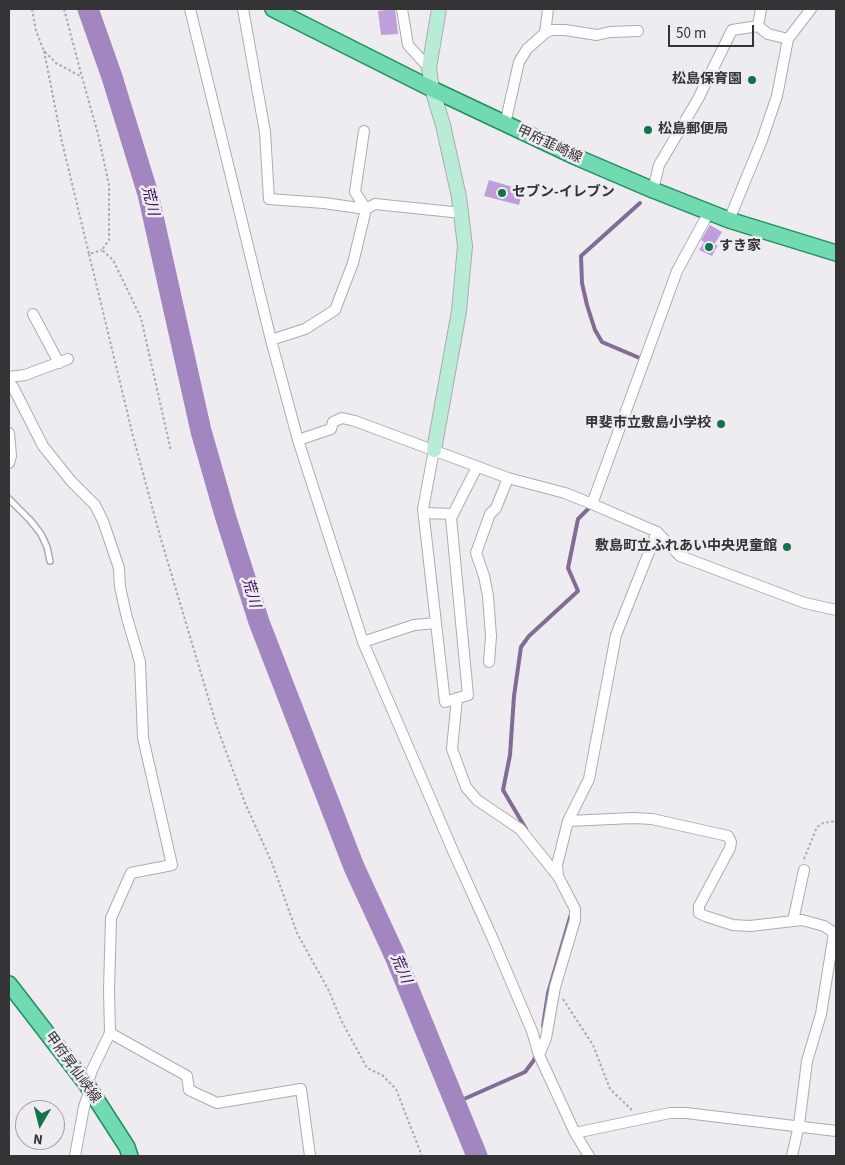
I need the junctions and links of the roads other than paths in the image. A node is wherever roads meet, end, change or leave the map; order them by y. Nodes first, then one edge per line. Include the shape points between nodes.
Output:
1 (190, 9) edge
2 (243, 9) edge
3 (273, 9) edge
4 (402, 9) edge
5 (438, 9) edge
6 (548, 9) edge
7 (760, 9) edge
8 (811, 9) edge
9 (758, 26) junction
10 (638, 31) dead end
11 (545, 33) junction
12 (788, 39) junction
13 (429, 68) junction
14 (432, 89) junction
15 (504, 124) junction
16 (364, 131) dead end
17 (653, 190) junction
18 (366, 209) junction
19 (709, 212) junction
20 (462, 213) junction
21 (729, 220) junction
22 (836, 253) edge
23 (33, 314) dead end
24 (271, 340) junction
25 (9, 377) edge
26 (9, 382) edge
27 (9, 433) edge
28 (298, 440) junction
29 (434, 450) junction
30 (9, 463) edge
31 (477, 466) junction
32 (508, 478) junction
33 (9, 498) edge
34 (592, 504) junction
35 (424, 513) junction
36 (453, 514) junction
37 (657, 532) junction
38 (50, 561) dead end
39 (836, 610) edge
40 (436, 623) junction
41 (363, 642) junction
42 (489, 662) dead end
43 (457, 698) junction
44 (568, 822) junction
45 (804, 870) road end
46 (558, 876) junction
47 (793, 921) junction
48 (835, 934) edge
49 (9, 984) edge
50 (110, 1033) junction
51 (539, 1056) junction
52 (88, 1087) junction
53 (799, 1125) junction
54 (836, 1131) edge
55 (575, 1133) junction
56 (75, 1156) edge
57 (130, 1156) edge
58 (310, 1156) edge
59 (589, 1156) edge
60 (792, 1156) edge

1 - 24 street
2 - 18 street via 265,132 270,199
3 - 14 main road, 甲府韮崎線
4 - 13 street via 408,45
5 - 13 street
6 - 11 street
7 - 9 street
8 - 12 street
9 - 12 street via 768,34
9 - 17 street via 732,30 660,166
10 - 11 street via 597,35 565,30
11 - 15 street via 527,49 519,62
12 - 21 street via 777,96
13 - 14 street
14 - 15 main road, 甲府韮崎線
14 - 20 street
15 - 17 main road, 甲府韮崎線
16 - 18 street via 355,192
17 - 19 main road, 甲府韮崎線
18 - 20 street via 375,204
18 - 24 street via 353,263 335,310 305,329
19 - 21 main road, 甲府韮崎線
19 - 34 street via 677,271
20 - 29 street via 465,246 459,310
21 - 22 main road, 甲府韮崎線
23 - 25 street via 63,361
24 - 28 street
26 - 50 street via 43,446 94,505 119,568 120,587 140,662 143,738 172,866 131,873 111,918
27 - 30 street
28 - 29 street via 331,429 333,422 342,418
28 - 41 street
29 - 31 street
29 - 35 street
31 - 32 street
31 - 36 street
32 - 34 street via 565,493
32 - 42 street via 476,553 488,596
33 - 38 lane via 41,534 48,547
34 - 37 street
35 - 36 street
35 - 40 street
36 - 43 street via 468,695
37 - 39 street via 680,556 805,603
37 - 44 street via 616,635 590,779
40 - 41 street via 414,625
40 - 43 street via 445,702
41 - 51 street via 532,1031
43 - 46 street via 452,749 466,787 477,800 520,829
44 - 46 street via 557,865
44 - 47 street via 652,819 728,836 730,848 699,906 699,913 734,925
45 - 47 street
46 - 51 street via 575,909 574,920
47 - 48 street via 824,926
48 - 53 street via 821,1014 807,1061
49 - 52 main road, 甲府昇仙峡線
50 - 52 street via 92,1070
50 - 58 street via 187,1076 189,1090 218,1103 301,1089
51 - 55 street
52 - 56 street
52 - 57 main road, 甲府昇仙峡線
53 - 54 street
53 - 55 street via 686,1113
53 - 60 street
55 - 59 street

